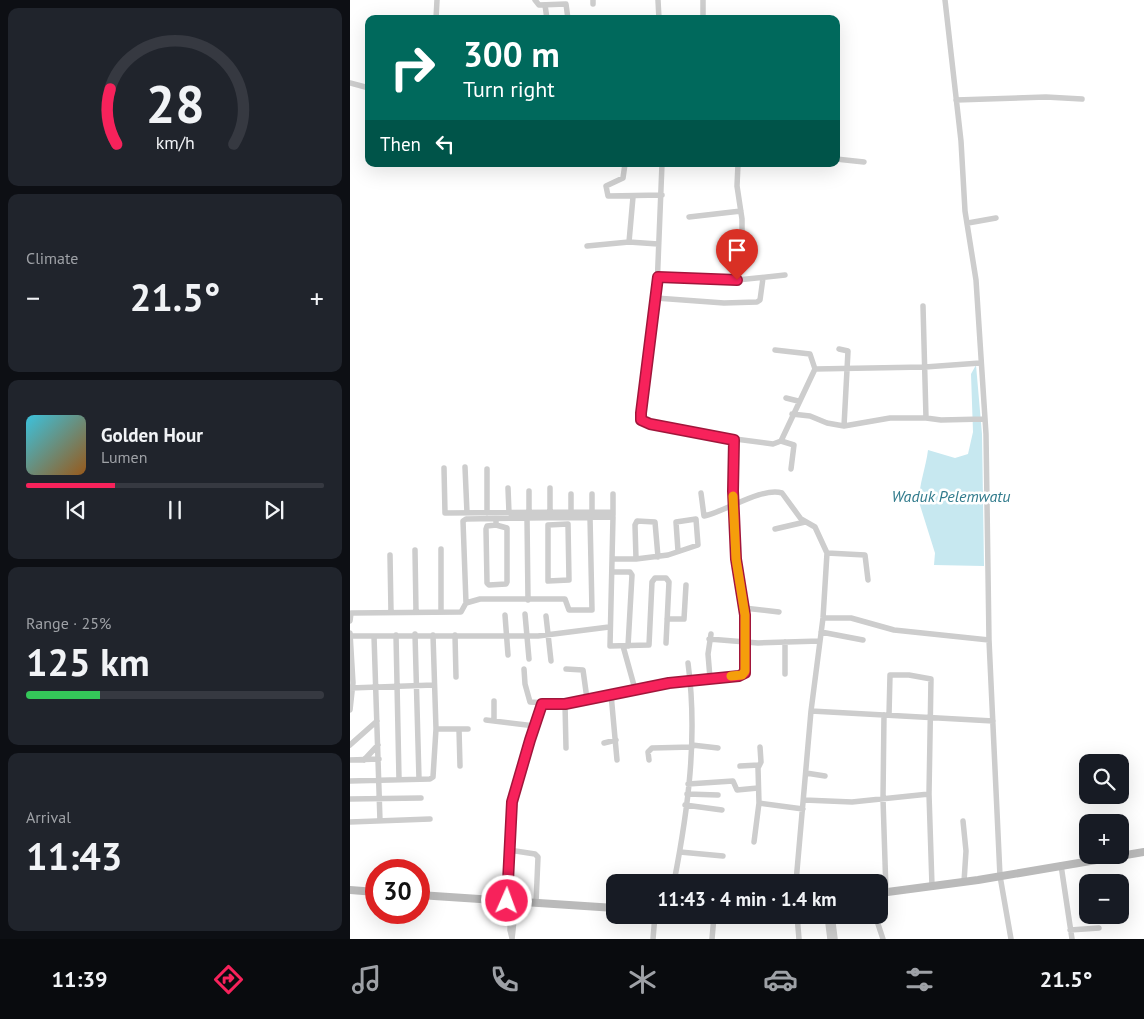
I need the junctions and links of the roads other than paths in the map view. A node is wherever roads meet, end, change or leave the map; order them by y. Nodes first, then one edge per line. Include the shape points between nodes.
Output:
1 (437, 0) edge
2 (534, 0) edge
3 (658, 0) edge
4 (703, 0) edge
5 (945, 0) edge
6 (545, 5) junction
7 (436, 15) edge
8 (546, 15) edge
9 (567, 15) edge
10 (659, 15) edge
11 (703, 15) edge
12 (350, 83) edge
13 (365, 87) edge
14 (1082, 99) dead end
15 (956, 100) junction
16 (840, 159) edge
17 (864, 162) dead end
18 (625, 167) edge
19 (662, 167) edge
20 (738, 167) edge
21 (662, 195) junction
22 (633, 197) junction
23 (741, 211) junction
24 (690, 217) dead end
25 (996, 218) dead end
26 (968, 223) junction
27 (742, 233) dead end
28 (629, 242) junction
29 (658, 244) junction
30 (587, 246) dead end
31 (785, 275) dead end
32 (658, 277) junction
33 (763, 278) junction
34 (656, 298) junction
35 (923, 306) dead end
36 (839, 349) dead end
37 (776, 350) dead end
38 (980, 362) junction
39 (925, 367) junction
40 (815, 369) junction
41 (847, 370) junction
42 (786, 398) dead end
43 (798, 401) junction
44 (792, 414) junction
45 (926, 418) junction
46 (984, 419) junction
47 (844, 426) junction
48 (734, 440) junction
49 (781, 441) junction
50 (444, 468) dead end
51 (465, 468) dead end
52 (487, 468) dead end
53 (791, 469) dead end
54 (508, 488) dead end
55 (550, 488) dead end
56 (529, 491) dead end
57 (701, 493) dead end
58 (571, 494) dead end
59 (592, 494) dead end
60 (613, 494) dead end
61 (734, 503) junction
62 (571, 512) junction
63 (467, 513) junction
64 (487, 513) junction
65 (508, 513) junction
66 (550, 513) junction
67 (613, 514) junction
68 (591, 515) junction
69 (528, 516) junction
70 (558, 521) junction
71 (496, 522) junction
72 (805, 522) junction
73 (775, 529) dead end
74 (441, 549) dead end
75 (415, 550) dead end
76 (678, 550) junction
77 (827, 553) junction
78 (390, 555) dead end
79 (658, 556) junction
80 (636, 559) junction
81 (612, 561) junction
82 (612, 571) junction
83 (868, 580) dead end
84 (686, 585) dead end
85 (528, 600) junction
86 (466, 603) junction
87 (744, 608) junction
88 (391, 612) junction
89 (416, 612) junction
90 (441, 612) junction
91 (779, 612) dead end
92 (525, 614) dead end
93 (504, 615) dead end
94 (546, 616) dead end
95 (823, 618) junction
96 (667, 619) junction
97 (350, 621) edge
98 (609, 627) junction
99 (821, 632) junction
100 (415, 634) junction
101 (351, 635) edge
102 (396, 635) junction
103 (433, 635) junction
104 (455, 635) junction
105 (548, 635) junction
106 (374, 636) junction
107 (507, 636) junction
108 (527, 636) junction
109 (863, 640) dead end
110 (989, 640) junction
111 (820, 641) junction
112 (743, 642) junction
113 (785, 642) junction
114 (666, 643) dead end
115 (625, 646) junction
116 (508, 655) dead end
117 (529, 659) dead end
118 (551, 661) dead end
119 (688, 663) dead end
120 (566, 669) dead end
121 (524, 670) dead end
122 (786, 674) dead end
123 (456, 677) dead end
124 (710, 678) junction
125 (691, 681) junction
126 (434, 685) junction
127 (396, 687) junction
128 (416, 687) junction
129 (351, 688) edge
130 (376, 688) junction
131 (635, 689) junction
132 (611, 694) junction
133 (587, 699) junction
134 (494, 701) dead end
135 (542, 704) junction
136 (565, 704) junction
137 (350, 710) edge
138 (811, 711) junction
139 (886, 715) junction
140 (930, 718) junction
141 (486, 720) dead end
142 (494, 720) junction
143 (377, 721) junction
144 (993, 721) junction
145 (535, 726) junction
146 (436, 729) junction
147 (459, 729) junction
148 (468, 729) dead end
149 (616, 740) junction
150 (604, 743) dead end
151 (378, 745) junction
152 (350, 746) edge
153 (692, 746) junction
154 (760, 747) dead end
155 (566, 748) dead end
156 (718, 748) dead end
157 (350, 760) edge
158 (364, 760) junction
159 (378, 760) junction
160 (617, 760) dead end
161 (649, 760) dead end
162 (760, 765) junction
163 (460, 766) dead end
164 (740, 766) dead end
165 (806, 773) junction
166 (825, 776) dead end
167 (398, 779) junction
168 (419, 779) junction
169 (350, 781) edge
170 (379, 781) junction
171 (688, 784) junction
172 (758, 788) junction
173 (687, 794) junction
174 (929, 794) junction
175 (718, 795) dead end
176 (421, 798) dead end
177 (380, 799) junction
178 (883, 799) junction
179 (350, 800) edge
180 (804, 800) junction
181 (759, 803) junction
182 (685, 805) junction
183 (803, 809) junction
184 (722, 810) dead end
185 (430, 819) dead end
186 (380, 821) junction
187 (963, 821) dead end
188 (350, 822) edge
189 (754, 842) dead end
190 (509, 850) junction
191 (680, 852) junction
192 (1144, 852) edge
193 (724, 856) dead end
194 (1061, 865) junction
195 (676, 874) edge
196 (797, 874) edge
197 (883, 874) edge
198 (1000, 876) junction
199 (964, 882) junction
200 (932, 886) junction
201 (350, 890) edge
202 (365, 891) edge
203 (888, 891) edge
204 (430, 896) edge
205 (511, 901) junction
206 (536, 903) junction
207 (606, 907) edge
208 (655, 924) edge
209 (713, 924) edge
210 (797, 924) edge
211 (830, 924) edge
212 (831, 924) edge
213 (878, 924) edge
214 (1099, 928) dead end
215 (831, 929) junction
216 (1070, 930) junction
217 (512, 938) edge
218 (653, 939) edge
219 (712, 939) edge
220 (798, 939) edge
221 (830, 939) edge
222 (836, 939) edge
223 (883, 939) edge
224 (1012, 939) edge
225 (1072, 939) edge

1 - 7 street
2 - 6 street
3 - 10 street
4 - 11 street
5 - 15 street
6 - 8 street
6 - 9 street via 566,4
12 - 13 street
14 - 15 street
15 - 26 street
16 - 17 street
18 - 22 street via 624,178 608,184 606,191 610,196
19 - 21 street
20 - 23 street
21 - 22 street
21 - 29 street
22 - 28 street
23 - 24 street
23 - 27 street
25 - 26 street
26 - 38 street via 976,280
28 - 29 street
28 - 30 street
29 - 32 street
31 - 33 street
32 - 33 street
32 - 34 street
33 - 34 street via 757,302
34 - 48 street via 641,420
35 - 39 street
36 - 41 street via 848,351
37 - 40 street via 810,354
38 - 39 street
38 - 46 street
39 - 41 street
39 - 45 street
40 - 41 street
40 - 43 street
41 - 47 street
42 - 43 street
43 - 44 street
44 - 47 street
44 - 49 street
45 - 46 street
45 - 47 street via 890,418
46 - 110 street
48 - 49 street via 766,444
48 - 61 street
49 - 53 street via 794,445
50 - 63 street via 445,513
51 - 63 street
52 - 64 street
54 - 65 street
55 - 66 street
56 - 69 street
57 - 61 street via 704,516 718,513
58 - 62 street
59 - 68 street
60 - 67 street
61 - 72 street via 782,493
61 - 87 street via 736,559
62 - 66 street
62 - 68 street
63 - 64 street
64 - 65 street
65 - 69 street
66 - 69 street
67 - 68 street
67 - 81 street
68 - 70 street
68 - 85 street via 592,610 569,610 565,599
69 - 70 street
69 - 71 street
69 - 85 street
70 - 70 street via 548,526 548,581 567,582 568,525
71 - 71 street via 507,528 507,582 489,585 486,529
71 - 86 street via 466,519 462,523
72 - 73 street
72 - 77 street via 814,527
74 - 90 street
75 - 89 street
76 - 76 street via 698,545 696,519 676,522
76 - 79 street
77 - 83 street via 865,555
77 - 95 street
78 - 88 street
79 - 80 street
79 - 80 street via 656,522 637,521
80 - 81 street
81 - 82 street
82 - 98 street
82 - 115 street via 630,572 632,575
84 - 96 street via 684,619
85 - 86 street via 480,599
86 - 90 street via 461,612
87 - 91 street
87 - 112 street
88 - 89 street
88 - 97 street via 351,612
89 - 90 street
92 - 108 street
93 - 107 street
94 - 105 street
95 - 99 street
95 - 110 street via 851,618 902,632
96 - 114 street
96 - 115 street via 670,582 666,578 655,578 652,582 649,645
98 - 105 street
98 - 115 street via 610,646
99 - 109 street
99 - 111 street
100 - 102 street
100 - 103 street
100 - 128 street
101 - 106 street
101 - 129 street
102 - 106 street
102 - 127 street
103 - 104 street
103 - 126 street
104 - 107 street
104 - 123 street
105 - 108 street
105 - 118 street
106 - 130 street
107 - 108 street
107 - 116 street
108 - 117 street
110 - 144 street
111 - 113 street
111 - 138 street
112 - 113 street
112 - 124 street via 745,673
112 - 124 street via 710,636
113 - 122 street
115 - 131 street
119 - 125 street
120 - 133 street via 583,670
121 - 135 street via 529,701
124 - 125 street
125 - 131 street
125 - 153 street via 694,712
126 - 128 street
126 - 146 street
127 - 128 street
127 - 130 street
127 - 167 street
128 - 168 street
129 - 130 street
129 - 137 street
130 - 143 street
131 - 132 street
132 - 133 street
132 - 149 street
133 - 136 street
134 - 142 street
135 - 136 street
135 - 145 street
136 - 155 street
138 - 139 street
138 - 165 street
139 - 140 street
139 - 140 street via 889,676 909,675 932,681
139 - 178 street
140 - 144 street
140 - 174 street
141 - 142 street
142 - 145 street
143 - 151 street
143 - 152 street
144 - 198 street
145 - 190 street via 512,802
146 - 147 street
146 - 168 street via 434,775 430,779
147 - 148 street
147 - 163 street
149 - 150 street
149 - 160 street
151 - 158 street
151 - 159 street
153 - 156 street
153 - 161 street via 652,748 648,752
153 - 171 street
154 - 162 street
157 - 158 street
158 - 159 street
159 - 170 street
162 - 164 street
162 - 172 street
165 - 166 street
165 - 180 street
167 - 168 street
167 - 170 street
169 - 170 street
170 - 177 street
171 - 172 street via 734,781 736,790
171 - 173 street
172 - 181 street
173 - 175 street
173 - 182 street
174 - 178 street
174 - 200 street
176 - 177 street
177 - 179 street
177 - 186 street
178 - 180 street via 834,803
178 - 197 street
180 - 183 street
181 - 183 street
181 - 189 street
182 - 184 street
182 - 191 street
183 - 196 street
185 - 186 street
186 - 188 street
187 - 199 street via 966,851
190 - 205 street
190 - 206 street via 538,857
191 - 193 street
191 - 195 street
192 - 194 main road
194 - 198 main road
194 - 216 street
198 - 199 main road
198 - 224 street
199 - 200 main road
200 - 203 main road
201 - 202 main road
204 - 205 main road
205 - 206 main road
205 - 217 street
206 - 207 main road
208 - 218 street
209 - 219 street
210 - 220 street
211 - 215 street
212 - 215 street
213 - 223 street
214 - 216 street
215 - 221 street
215 - 222 street
216 - 225 street

